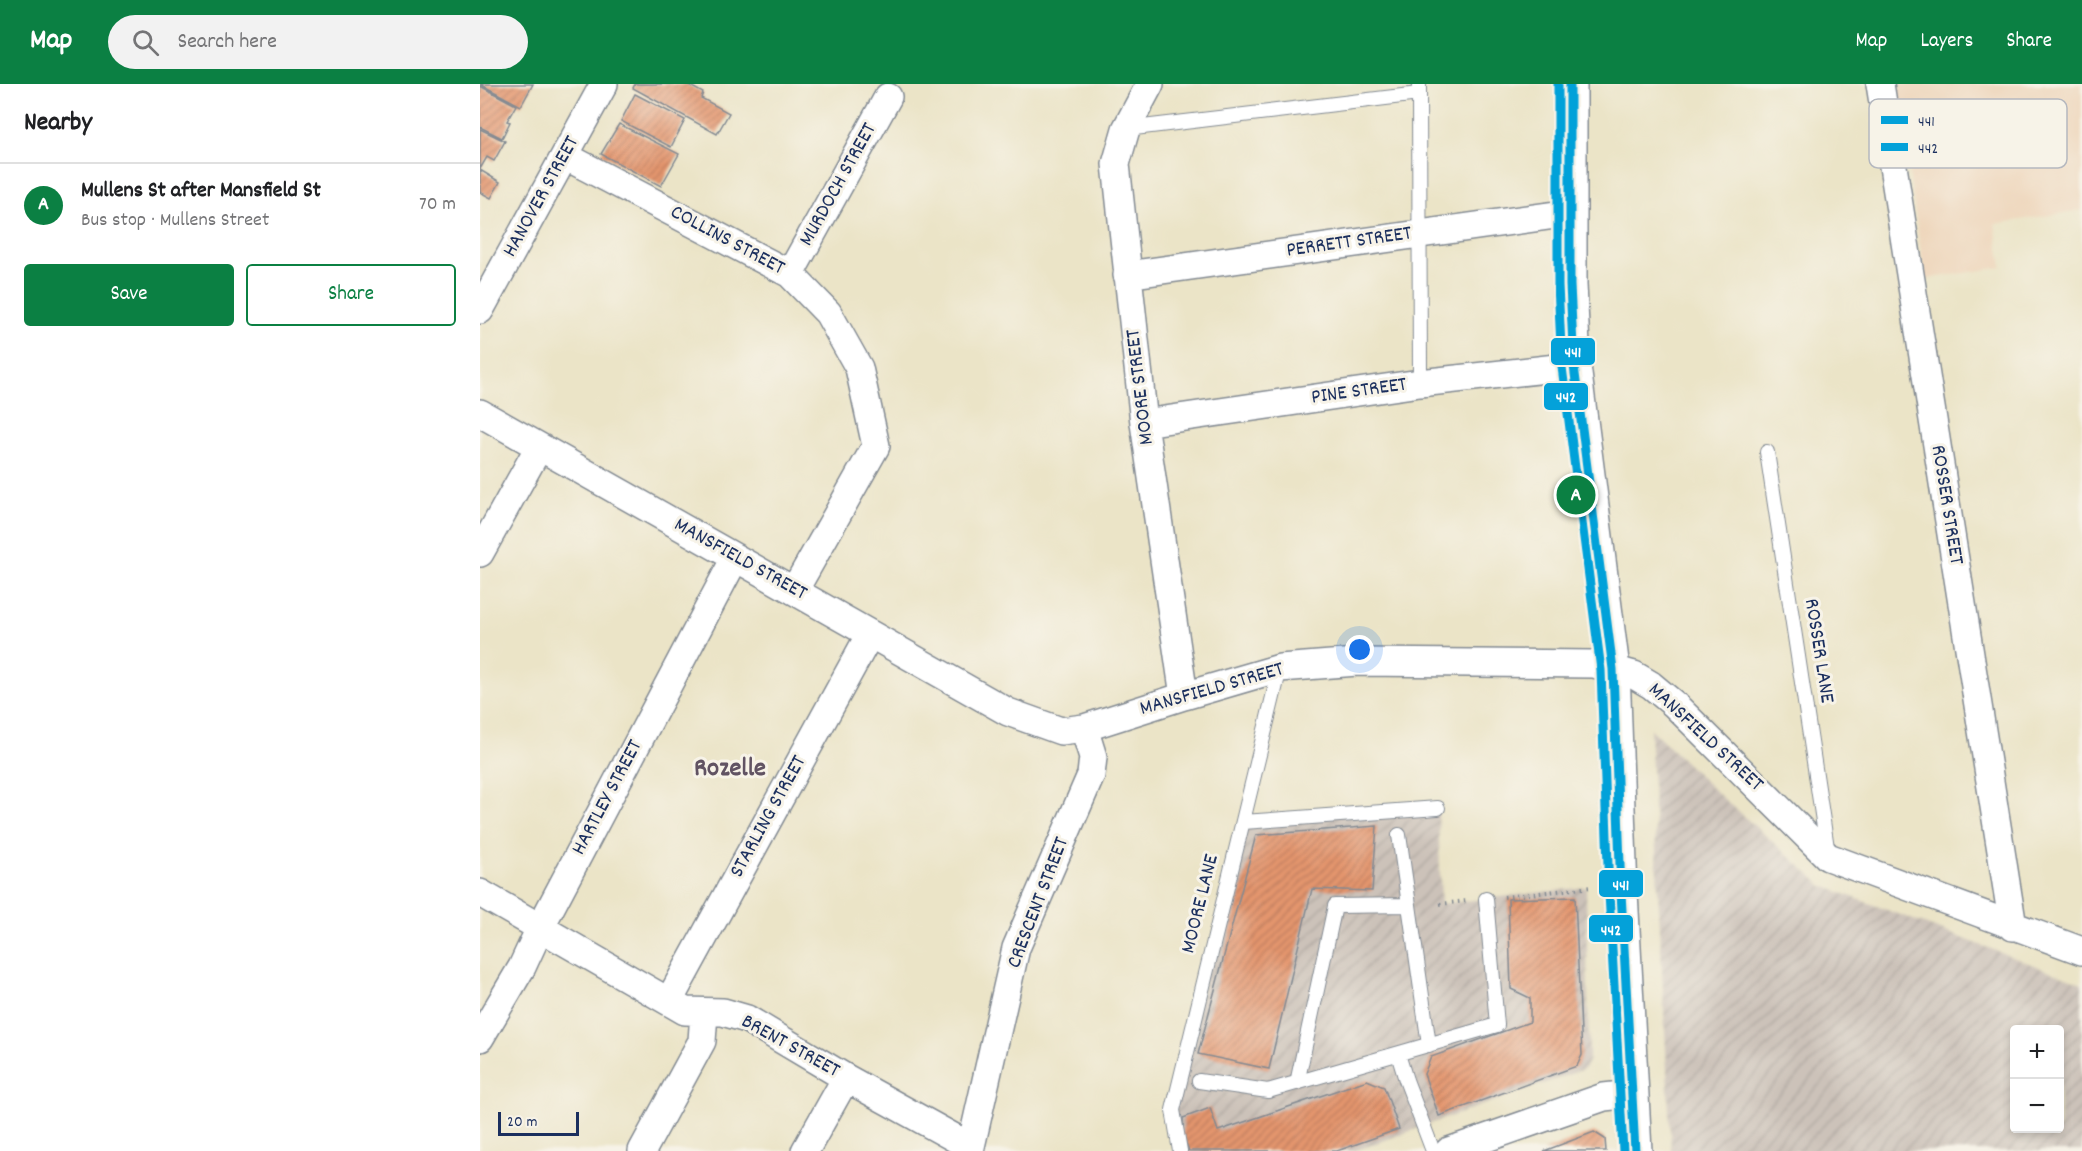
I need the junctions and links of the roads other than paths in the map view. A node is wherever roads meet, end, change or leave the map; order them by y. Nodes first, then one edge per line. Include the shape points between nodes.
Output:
1 (604, 84) edge
2 (1150, 84) edge
3 (1569, 84) edge
4 (1880, 84) edge
5 (1419, 89) edge
6 (888, 97) dead end
7 (1882, 99) edge
8 (1126, 129) junction
9 (565, 156) junction
10 (1893, 168) edge
11 (1570, 213) junction
12 (1419, 233) junction
13 (790, 274) junction
14 (1127, 275) junction
15 (480, 310) edge
16 (1574, 366) junction
17 (1420, 383) junction
18 (480, 413) edge
19 (1144, 423) junction
20 (539, 447) junction
21 (1767, 452) dead end
22 (480, 553) edge
23 (735, 558) junction
24 (794, 591) junction
25 (870, 634) junction
26 (1280, 668) junction
27 (1613, 669) junction
28 (1184, 696) junction
29 (1084, 728) junction
30 (1437, 808) dead end
31 (1243, 822) junction
32 (1400, 835) dead end
33 (1828, 857) junction
34 (480, 893) edge
35 (1486, 899) road end
36 (1409, 905) junction
37 (2013, 927) junction
38 (540, 928) junction
39 (2082, 951) edge
40 (669, 1001) junction
41 (704, 1013) junction
42 (480, 1038) edge
43 (1429, 1045) junction
44 (1398, 1054) junction
45 (846, 1078) junction
46 (1198, 1081) dead end
47 (1297, 1083) junction
48 (1631, 1094) junction
49 (971, 1149) edge
50 (642, 1151) edge
51 (805, 1151) edge
52 (1180, 1151) edge
53 (1433, 1151) edge
54 (1449, 1151) edge
55 (1635, 1151) edge

1 - 9 street, HANOVER STREET
2 - 8 street, MOORE STREET
3 - 11 street
4 - 7 street, ROSSER STREET
5 - 8 lane
5 - 12 lane
6 - 13 street, MURDOCH STREET
8 - 14 street, MOORE STREET via 1116,164
9 - 13 street, COLLINS STREET
9 - 15 street, HANOVER STREET
10 - 37 street, ROSSER STREET
11 - 12 street, PERRETT STREET
11 - 16 street
12 - 14 street, PERRETT STREET
12 - 17 lane
13 - 24 street, COLLINS STREET via 828,313 859,368 876,446
14 - 19 street, MOORE STREET
16 - 17 street, PINE STREET
16 - 27 street
17 - 19 street, PINE STREET
18 - 20 street, MANSFIELD STREET
19 - 28 street, MOORE STREET
20 - 22 street
20 - 23 street, MANSFIELD STREET
21 - 33 lane, ROSSER LANE
23 - 24 street, MANSFIELD STREET
23 - 38 street, HARTLEY STREET
24 - 25 street, MANSFIELD STREET
25 - 29 street, MANSFIELD STREET via 1008,712 1061,731
25 - 40 street, STARLING STREET
26 - 27 street, MANSFIELD STREET via 1357,662 1460,662 1588,663
26 - 28 street, MANSFIELD STREET
26 - 31 lane, MOORE LANE
27 - 33 street, MANSFIELD STREET via 1645,681 1675,705
27 - 48 street
28 - 29 street, MANSFIELD STREET
29 - 49 street, CRESCENT STREET via 1093,757 1090,775 1016,948
30 - 31 lane
31 - 52 lane, MOORE LANE via 1173,1110
32 - 36 lane
33 - 37 street, MANSFIELD STREET
34 - 38 street, BRENT STREET
35 - 43 lane via 1497,1025
36 - 43 lane
36 - 47 lane via 1335,906
37 - 39 street, MANSFIELD STREET
38 - 40 street, BRENT STREET
38 - 42 street, HARTLEY STREET via 522,968
40 - 41 street, BRENT STREET via 685,1011
41 - 45 street, BRENT STREET via 723,1012 747,1019
41 - 50 street via 702,1041
43 - 44 lane
44 - 47 lane
44 - 53 lane
45 - 49 street, BRENT STREET
45 - 51 street
46 - 47 lane via 1268,1091
48 - 54 street via 1604,1097
48 - 55 street

